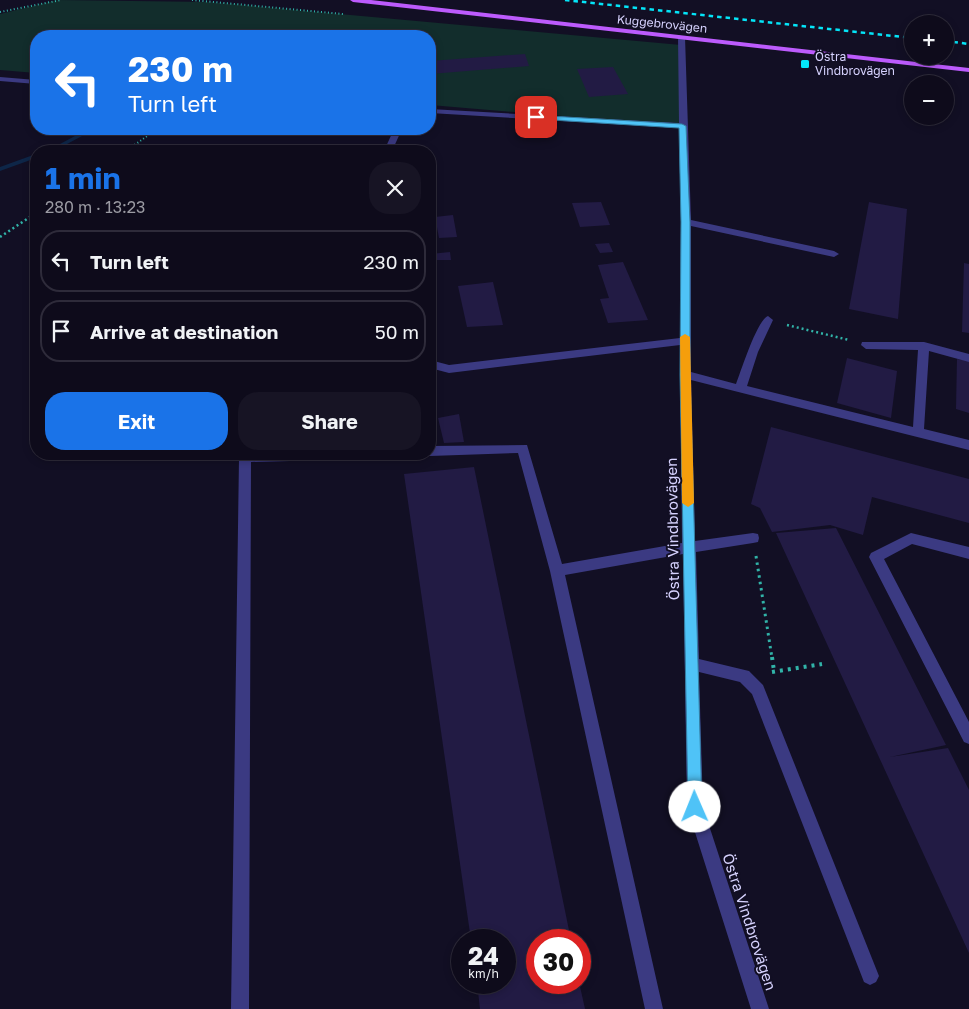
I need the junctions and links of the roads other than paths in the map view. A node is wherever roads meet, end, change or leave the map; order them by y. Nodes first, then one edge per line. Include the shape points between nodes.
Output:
1 (353, 0) edge
2 (682, 38) junction
3 (969, 70) edge
4 (0, 79) edge
5 (30, 82) edge
6 (436, 111) edge
7 (682, 126) junction
8 (686, 222) junction
9 (834, 254) dead end
10 (768, 320) road end
11 (685, 341) junction
12 (866, 345) road end
13 (924, 346) junction
14 (969, 358) edge
15 (436, 366) edge
16 (685, 375) junction
17 (740, 389) junction
18 (918, 432) junction
19 (969, 445) edge
20 (436, 451) edge
21 (244, 460) edge
22 (753, 538) road end
23 (689, 547) junction
24 (969, 553) edge
25 (556, 571) junction
26 (692, 664) junction
27 (967, 729) edge
28 (870, 976) dead end
29 (240, 1009) edge
30 (654, 1009) edge
31 (760, 1009) edge

1 - 2 main road, Kuggebrovägen
2 - 3 main road, Kuggebrovägen
2 - 7 street, Östra Vindbrovägen
4 - 5 street
6 - 7 street
7 - 8 street, Östra Vindbrovägen
8 - 9 street
8 - 11 street, Östra Vindbrovägen
10 - 17 street
11 - 15 street via 449,370
11 - 16 street, Östra Vindbrovägen
12 - 13 street
13 - 14 street
13 - 18 street
16 - 17 street
16 - 23 street, Östra Vindbrovägen
17 - 18 street
18 - 19 street
20 - 25 street via 524,448
21 - 29 street
22 - 23 street
23 - 25 street
23 - 26 street, Östra Vindbrovägen
24 - 27 street via 911,538 876,557
25 - 30 street
26 - 28 street via 744,676 758,690
26 - 31 street, Östra Vindbrovägen via 695,807

